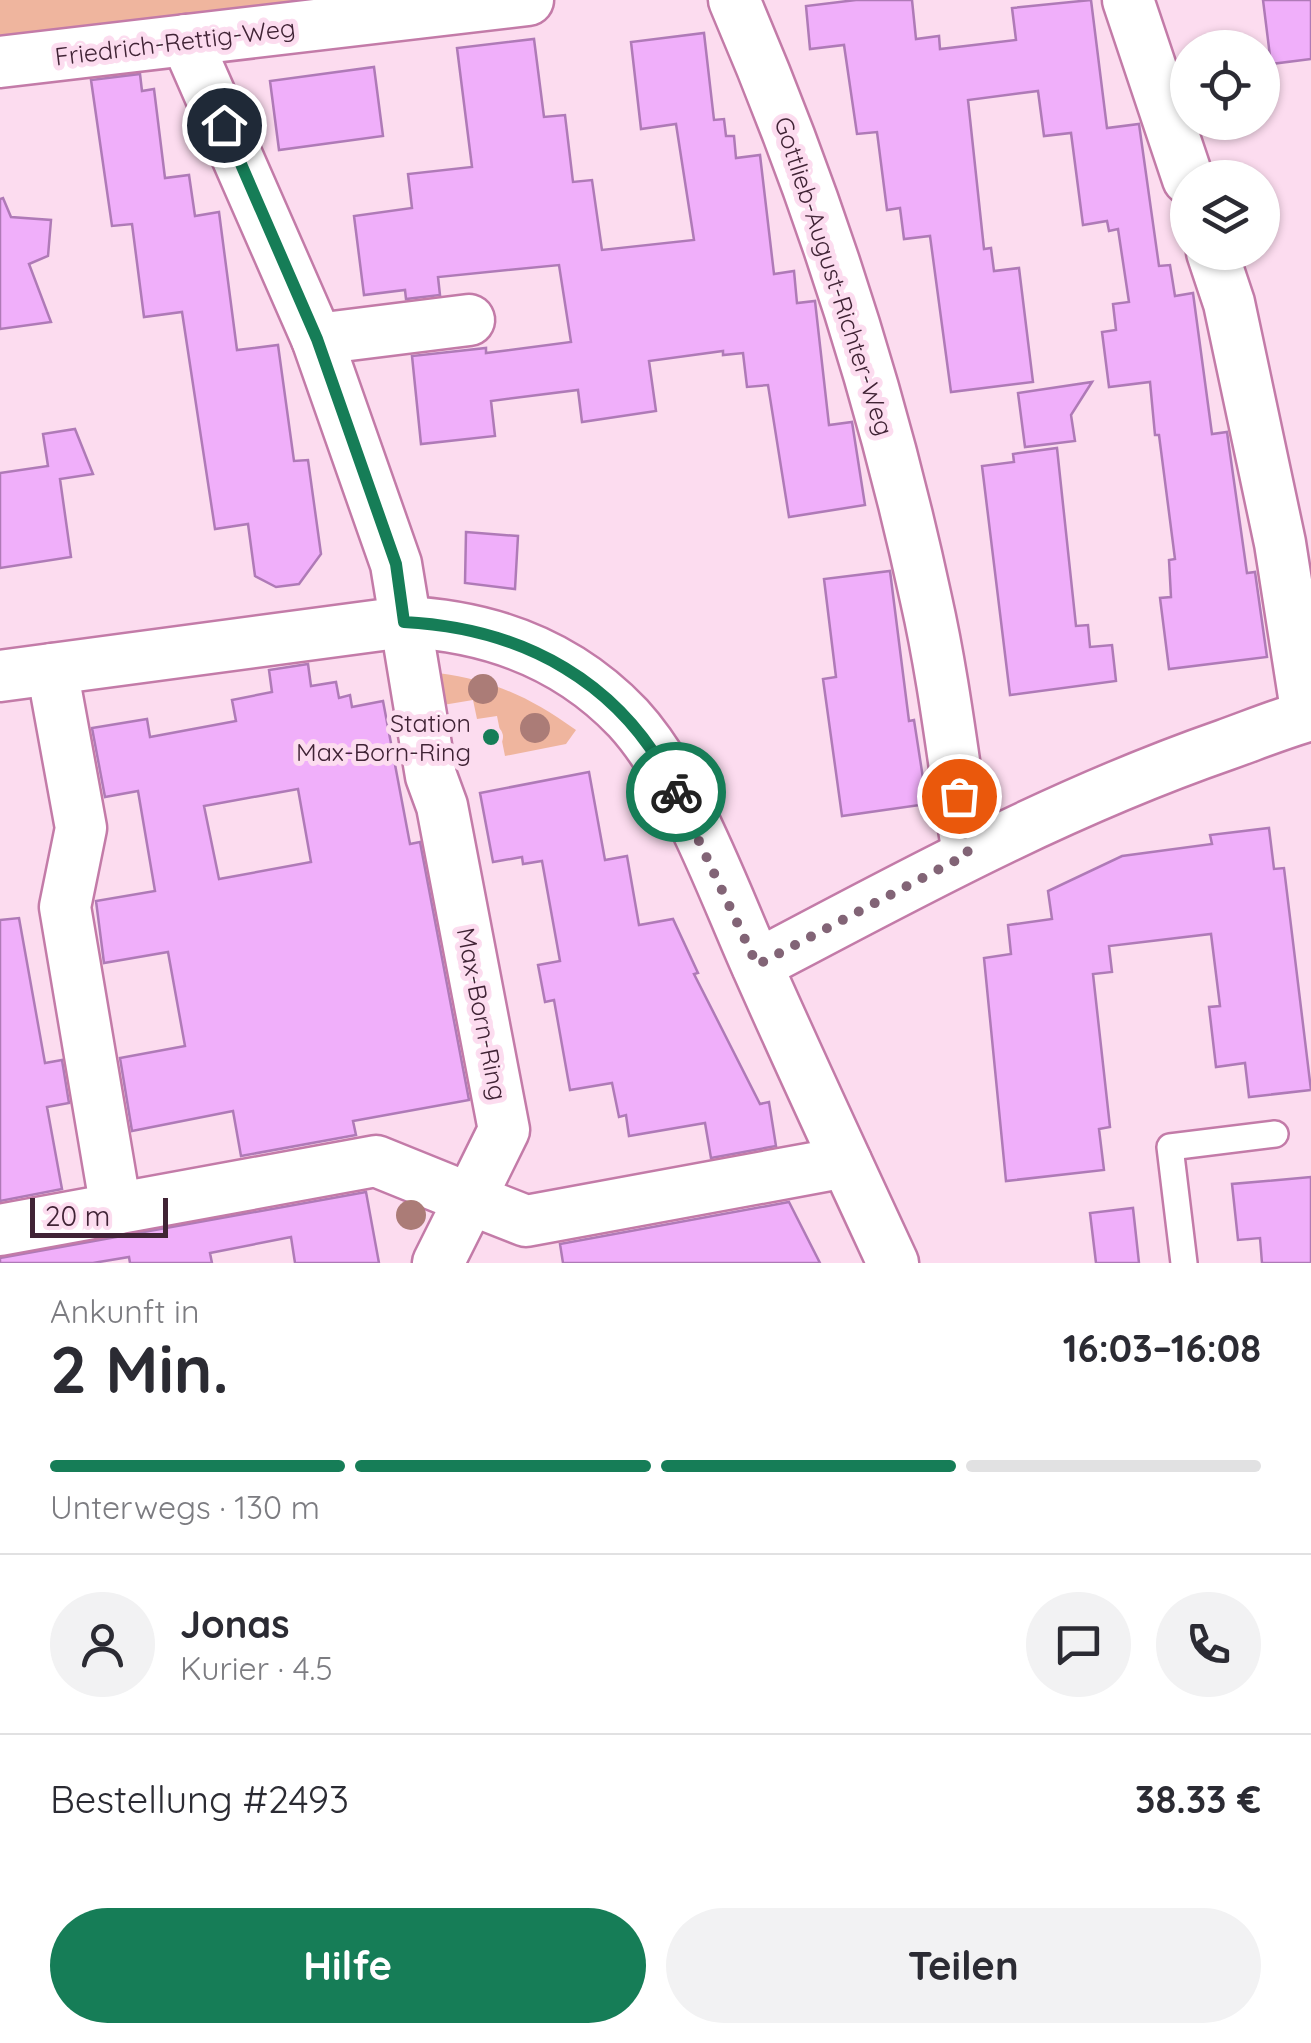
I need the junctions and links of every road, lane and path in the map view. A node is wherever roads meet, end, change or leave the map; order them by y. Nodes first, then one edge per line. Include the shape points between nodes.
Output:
1 (528, 0) edge
2 (734, 0) edge
3 (1128, 0) edge
4 (186, 40) junction
5 (0, 62) edge
6 (1182, 160) edge
7 (1218, 270) edge
8 (470, 320) dead end
9 (317, 339) junction
10 (404, 622) junction
11 (52, 669) junction
12 (0, 676) edge
13 (1309, 716) edge
14 (968, 854) junction
15 (757, 965) junction
16 (1274, 1134) dead end
17 (846, 1162) junction
18 (470, 1198) junction
19 (116, 1209) junction
20 (0, 1230) edge
21 (438, 1263) edge
22 (893, 1263) edge
23 (1184, 1263) edge

1 - 4 street, Friedrich-Rettig-Weg
2 - 14 street, Gottlieb-August-Richter-Weg via 793,146 894,457 928,604
3 - 6 street
4 - 5 street, Friedrich-Rettig-Weg
4 - 9 street, Max-Born-Ring
7 - 13 street via 1280,544
8 - 9 street
9 - 10 street, Max-Born-Ring via 396,564
10 - 11 street
10 - 15 street via 446,624 525,646 584,680 629,720 668,775
10 - 18 street, Max-Born-Ring via 504,1130
11 - 12 street
11 - 19 street via 81,828 64,907
13 - 14 street via 1086,798
14 - 15 street
15 - 17 street
16 - 23 lane via 1170,1147
17 - 18 street via 526,1221
17 - 22 street
18 - 19 street via 376,1161
18 - 21 street, Max-Born-Ring
19 - 20 street

